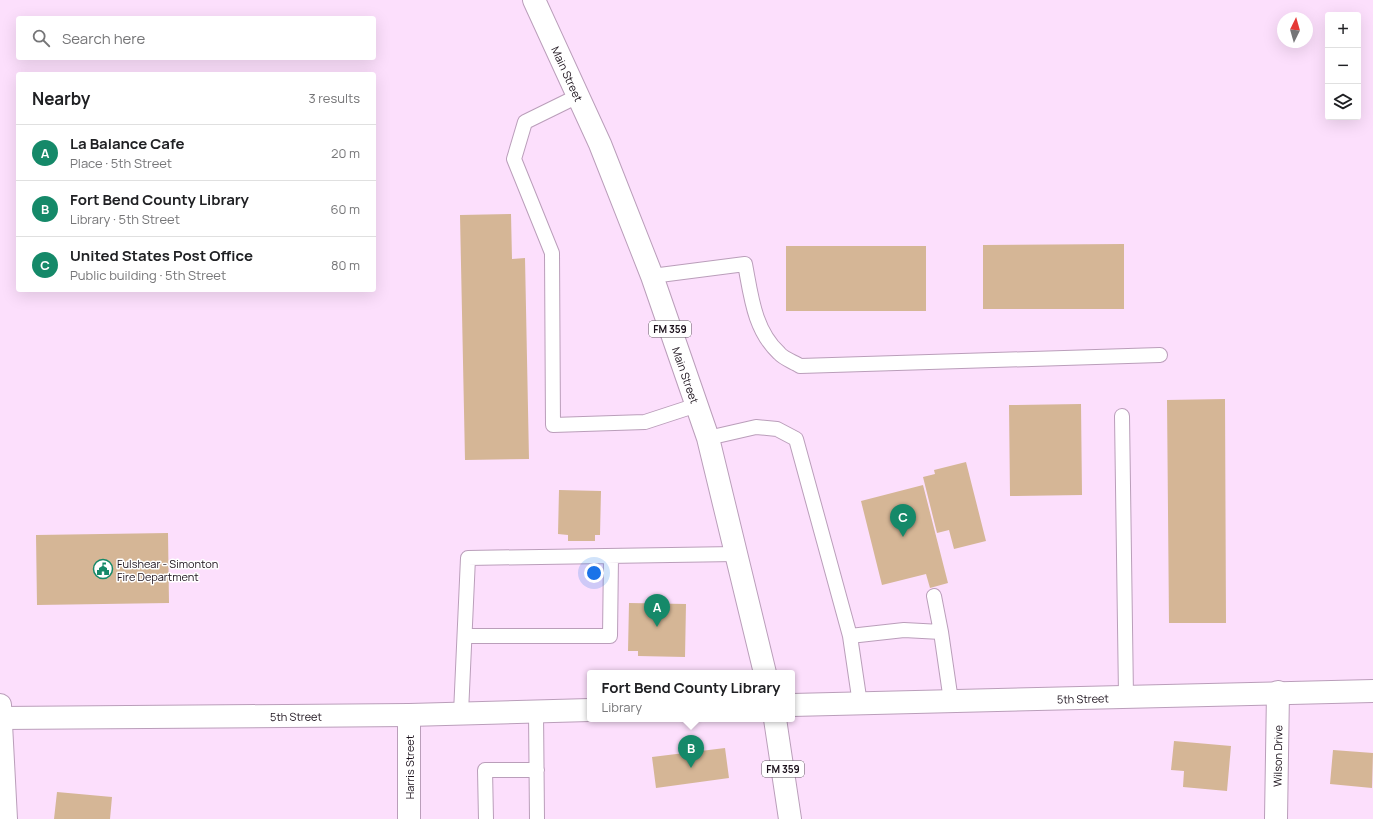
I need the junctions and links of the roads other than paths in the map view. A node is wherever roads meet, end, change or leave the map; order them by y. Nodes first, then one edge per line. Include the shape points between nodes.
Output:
1 (534, 0) edge
2 (578, 96) junction
3 (652, 276) junction
4 (1160, 355) dead end
5 (696, 405) junction
6 (1122, 416) dead end
7 (708, 438) junction
8 (736, 554) junction
9 (611, 557) junction
10 (934, 596) dead end
11 (941, 632) junction
12 (465, 636) junction
13 (850, 636) junction
14 (764, 670) edge
15 (1373, 691) edge
16 (1278, 692) junction
17 (1126, 696) junction
18 (951, 701) junction
19 (860, 704) junction
20 (795, 705) edge
21 (587, 710) edge
22 (1, 712) edge
23 (536, 712) junction
24 (461, 713) junction
25 (410, 715) junction
26 (775, 722) edge
27 (537, 770) junction
28 (6, 819) edge
29 (409, 819) edge
30 (486, 819) edge
31 (538, 819) edge
32 (790, 819) edge
33 (1276, 819) edge

1 - 2 street, Main Street / FM 359
2 - 3 street, Main Street / FM 359 via 600,144
2 - 5 lane via 525,122 514,159 552,253 553,425 645,422
3 - 4 lane via 745,264 756,317 766,339 780,354 800,366
3 - 5 street, Main Street / FM 359
5 - 7 street, Main Street / FM 359
6 - 17 lane
7 - 8 street, Main Street / FM 359
7 - 13 lane via 756,427 778,429 796,440
8 - 9 lane
8 - 14 street, Main Street / FM 359
9 - 12 lane via 468,558
9 - 12 lane via 610,636
10 - 11 lane
11 - 13 lane via 904,630
11 - 18 lane
12 - 24 lane
13 - 19 lane
15 - 16 street, 5th Street
16 - 17 street, 5th Street
16 - 33 street, Wilson Drive
17 - 18 street, 5th Street
18 - 19 street, 5th Street
19 - 20 street, 5th Street
21 - 23 street, 5th Street
22 - 25 street, 5th Street
22 - 28 street
23 - 24 street, 5th Street
23 - 27 lane
24 - 25 street, 5th Street
25 - 29 street, Harris Street
26 - 32 street, FM 359
27 - 30 lane via 485,770
27 - 31 lane

